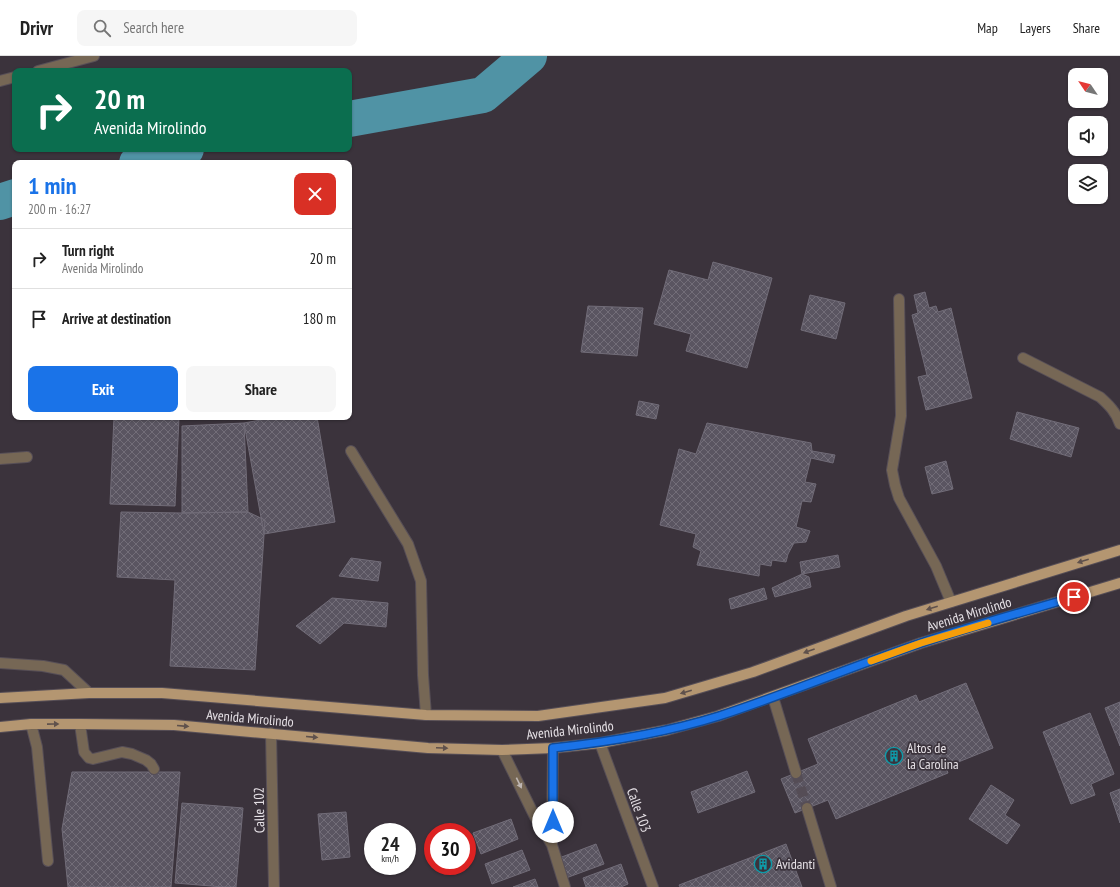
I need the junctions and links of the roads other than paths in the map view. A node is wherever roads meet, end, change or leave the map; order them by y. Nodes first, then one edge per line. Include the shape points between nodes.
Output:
1 (94, 56) edge
2 (49, 68) edge
3 (12, 78) edge
4 (0, 81) edge
5 (899, 299) dead end
6 (1023, 358) dead end
7 (1120, 424) edge
8 (350, 451) dead end
9 (27, 457) dead end
10 (0, 459) edge
11 (1120, 550) edge
12 (1120, 583) edge
13 (951, 602) junction
14 (0, 664) edge
15 (89, 693) junction
16 (773, 696) junction
17 (0, 698) edge
18 (426, 715) junction
19 (31, 724) junction
20 (80, 724) junction
21 (0, 727) edge
22 (271, 733) junction
23 (600, 743) junction
24 (553, 748) junction
25 (502, 750) junction
26 (154, 769) dead end
27 (796, 773) tunnel mouth
28 (807, 808) tunnel mouth
29 (552, 845) junction
30 (48, 861) dead end
31 (274, 887) edge
32 (565, 887) edge
33 (653, 887) edge
34 (831, 887) edge

1 - 2 street
3 - 4 street
5 - 13 street via 901,416 892,470 894,485 936,566
6 - 7 street via 1100,397 1117,415
8 - 18 street via 408,544 421,581
9 - 10 street
11 -> 13 main road, Avenida Mirolindo
12 - 16 main road, Avenida Mirolindo via 921,643
13 -> 18 main road, Avenida Mirolindo via 752,672 665,698 538,716
14 - 15 street via 43,666 64,670
15 - 17 main road, Avenida Mirolindo
15 - 18 main road, Avenida Mirolindo via 162,693
16 - 23 main road, Avenida Mirolindo via 718,716 667,730
16 - 27 street
19 -> 20 main road, Avenida Mirolindo
19 - 21 main road, Avenida Mirolindo
19 - 30 street via 36,746
20 -> 22 main road, Avenida Mirolindo via 174,725
20 - 26 street via 84,752 89,758 122,752 146,760
22 -> 25 main road, Avenida Mirolindo via 428,748
22 - 31 street, Calle 102
23 - 24 main road, Avenida Mirolindo
23 - 33 street, Calle 103
24 - 25 main road, Avenida Mirolindo
24 - 29 street
25 -> 29 street via 535,817
28 - 34 street
29 - 32 street

